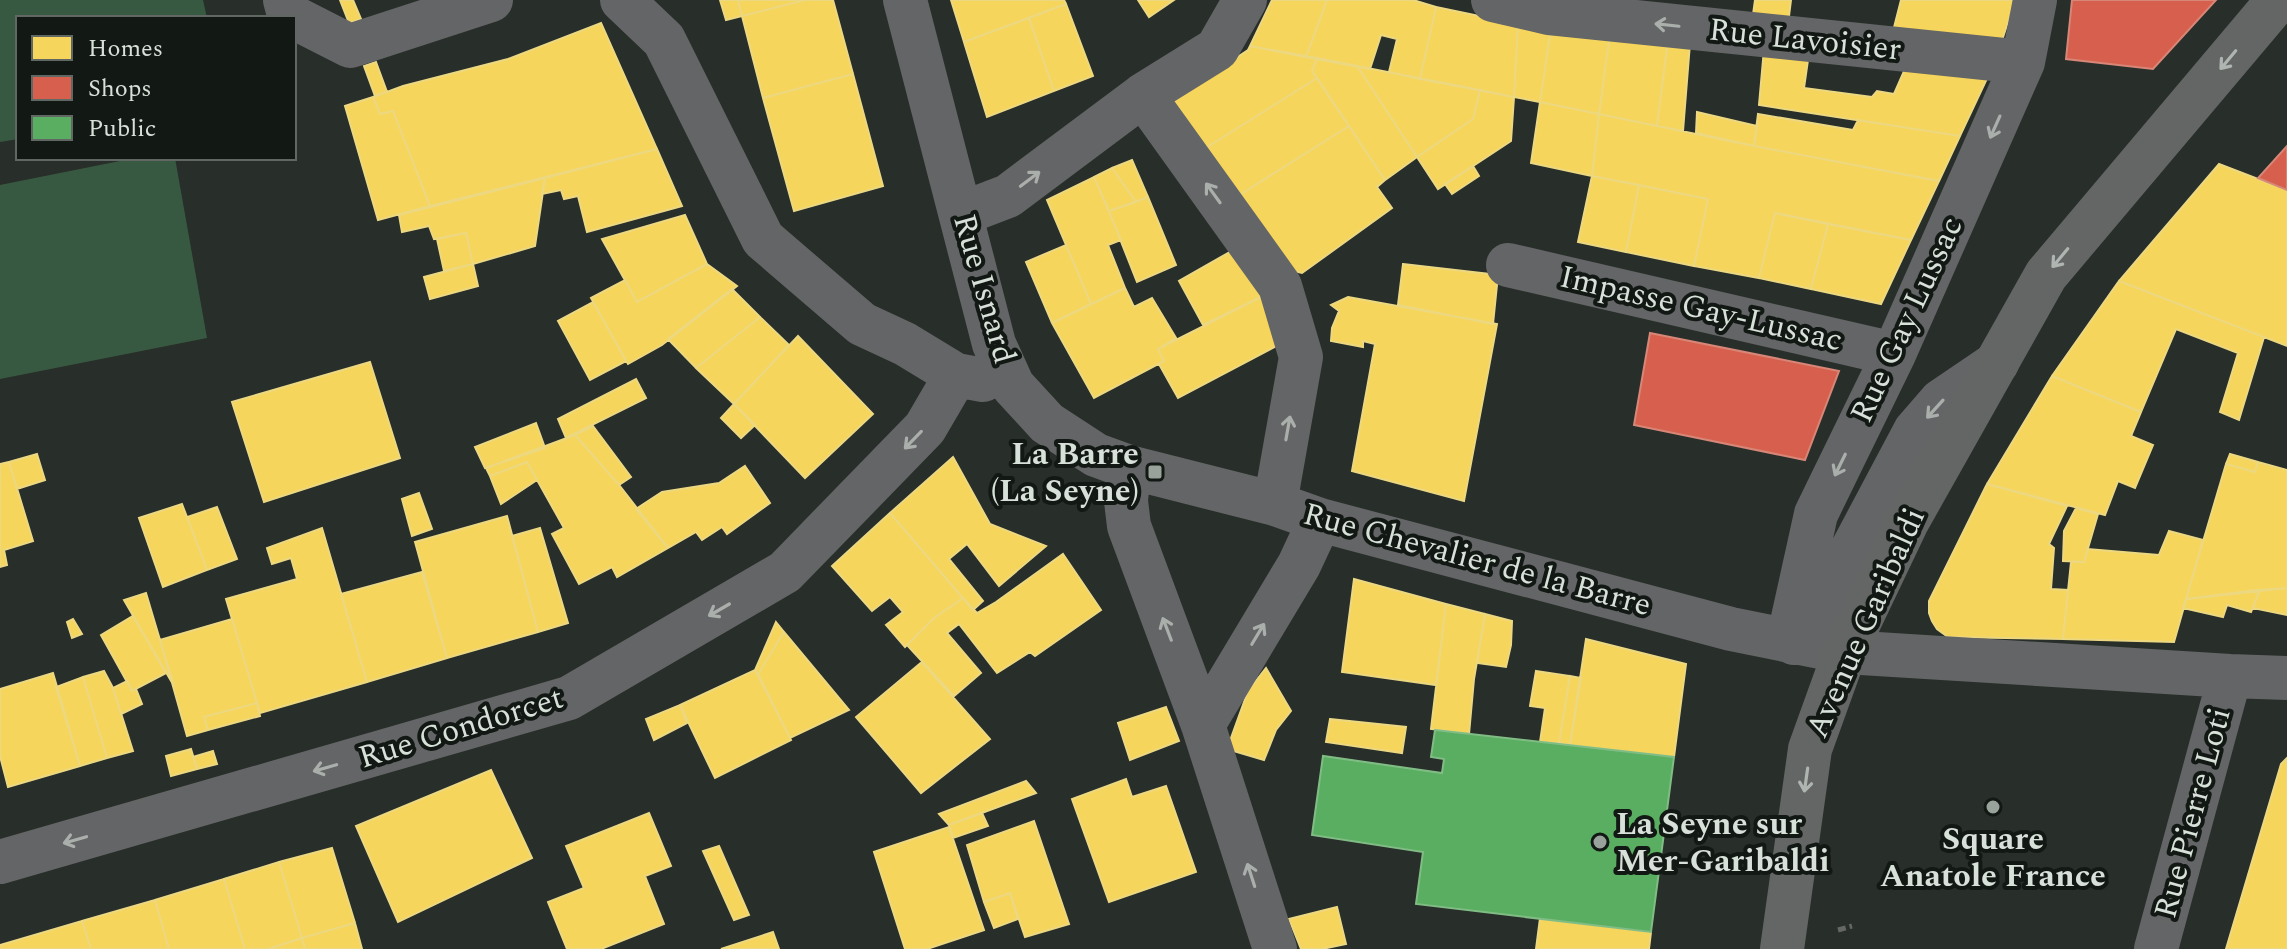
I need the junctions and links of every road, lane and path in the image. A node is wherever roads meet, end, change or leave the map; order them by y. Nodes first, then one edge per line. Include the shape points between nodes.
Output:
1 (491, 0) edge
2 (622, 0) edge
3 (905, 0) edge
4 (1245, 0) edge
5 (1493, 0) edge
6 (2035, 0) edge
7 (2278, 0) edge
8 (1550, 7) edge
9 (296, 19) edge
10 (2023, 62) junction
11 (1143, 95) junction
12 (961, 214) junction
13 (1508, 265) dead end
14 (1894, 354) junction
15 (1997, 363) junction
16 (956, 375) junction
17 (1013, 386) junction
18 (1129, 467) junction
19 (1275, 504) junction
20 (1320, 520) junction
21 (1794, 643) junction
22 (1845, 652) junction
23 (2230, 676) junction
24 (2287, 678) edge
25 (1203, 725) junction
26 (0, 862) edge
27 (1275, 949) edge
28 (1782, 949) edge
29 (2156, 949) edge

1 - 9 street via 350,46
2 - 16 street via 664,40 763,239 862,324
3 - 12 street, Rue Isnard
4 - 11 street via 1217,49
5 - 8 street, Rue Lavoisier
6 - 10 street, Rue Gay Lussac
7 -> 15 main road, Avenue Garibaldi via 2046,275
10 -> 8 street, Rue Lavoisier
10 -> 14 street, Rue Gay Lussac
12 -> 11 street via 1008,196
19 -> 11 street, Rue Chevalier de la Barre via 1301,357 1280,286
12 - 17 street, Rue Isnard via 994,344
13 - 14 street, Impasse Gay-Lussac
14 -> 21 street, Rue Gay Lussac via 1816,514 1793,618
15 -> 21 street, Avenue Garibaldi via 1941,401 1915,431 1829,593
15 - 22 main road, Avenue Garibaldi via 1907,522
16 - 17 street
16 -> 26 street, Rue Condorcet via 925,428 785,572 569,698
17 - 18 street, Rue Isnard via 1047,423 1096,455
18 - 19 street, Rue Isnard
25 -> 18 street via 1129,526
19 - 20 street, Rue Chevalier de la Barre
20 - 21 street, Rue Chevalier de la Barre
25 -> 20 street via 1299,565
21 - 22 street, Rue Chevalier de la Barre
22 - 23 street, Rue Chevalier de la Barre
22 -> 28 main road, Avenue Garibaldi via 1810,749
23 - 24 street, Rue Chevalier de la Barre
23 - 29 street, Rue Pierre Loti
27 -> 25 street

